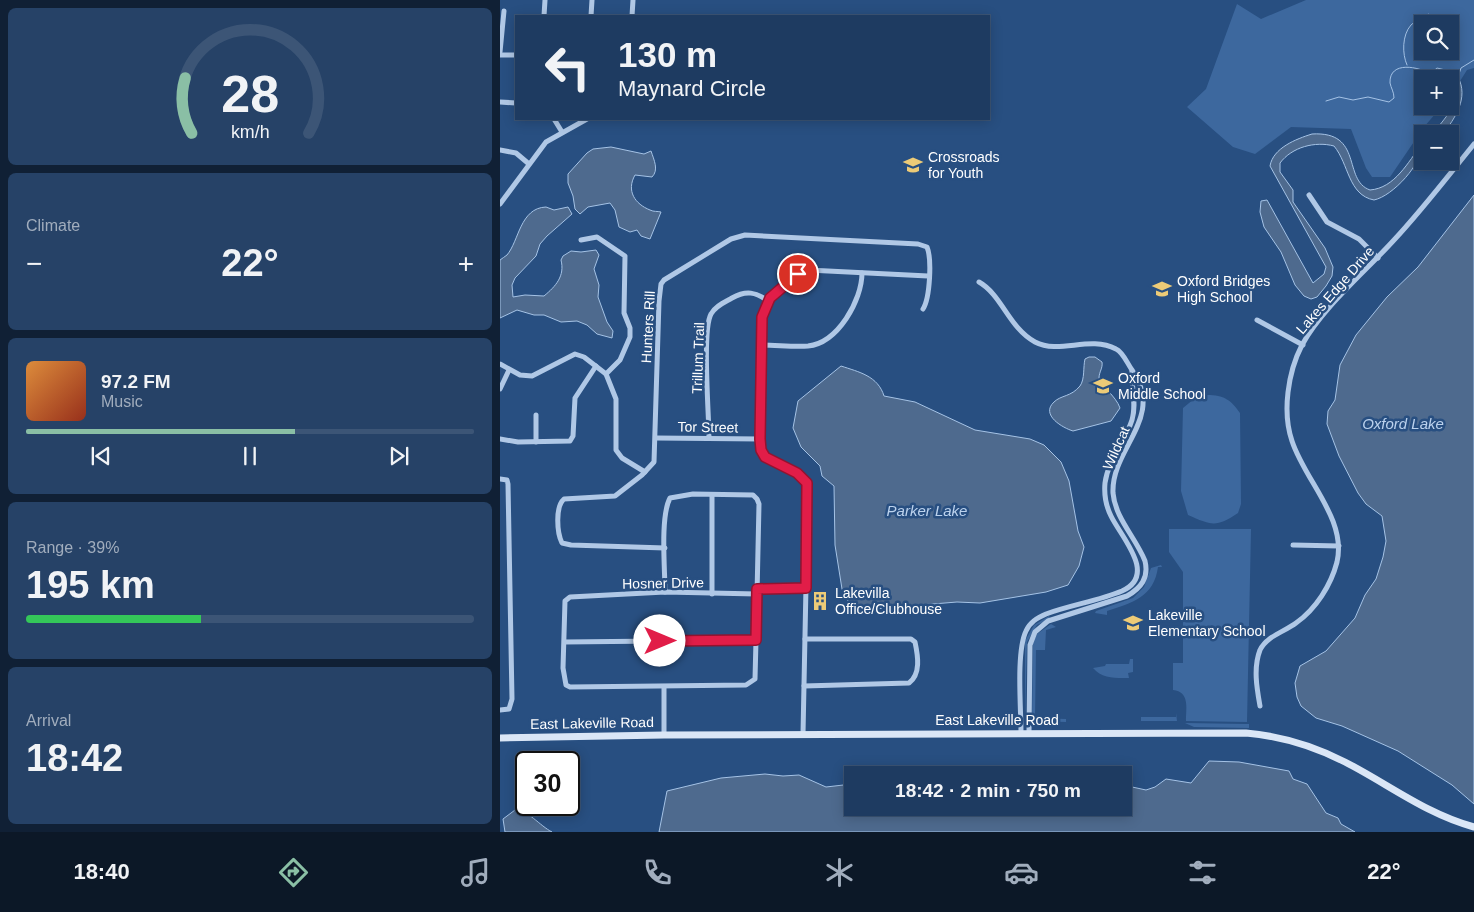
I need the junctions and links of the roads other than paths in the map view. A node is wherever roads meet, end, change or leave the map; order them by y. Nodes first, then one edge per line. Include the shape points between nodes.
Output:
1 (545, 0) edge
2 (592, 0) edge
3 (632, 0) edge
4 (504, 11) dead end
5 (544, 15) edge
6 (591, 15) edge
7 (632, 15) edge
8 (500, 53) edge
9 (515, 55) edge
10 (500, 102) edge
11 (515, 103) edge
12 (555, 120) edge
13 (585, 120) edge
14 (562, 132) junction
15 (1474, 144) edge
16 (500, 150) edge
17 (529, 164) junction
18 (1309, 195) dead end
19 (500, 204) edge
20 (581, 240) dead end
21 (1378, 258) junction
22 (862, 273) junction
23 (928, 276) junction
24 (979, 282) dead end
25 (768, 300) junction
26 (922, 309) dead end
27 (1257, 320) dead end
28 (761, 345) junction
29 (1303, 345) junction
30 (500, 364) edge
31 (596, 366) junction
32 (509, 370) junction
33 (1132, 370) junction
34 (606, 374) junction
35 (500, 389) edge
36 (536, 416) dead end
37 (656, 438) junction
38 (709, 438) junction
39 (500, 439) edge
40 (760, 439) junction
41 (536, 442) junction
42 (645, 472) junction
43 (500, 478) edge
44 (712, 494) junction
45 (1293, 545) dead end
46 (1339, 546) junction
47 (664, 548) junction
48 (1146, 561) junction
49 (1137, 564) junction
50 (806, 588) junction
51 (665, 592) junction
52 (757, 592) junction
53 (712, 594) junction
54 (1054, 611) junction
55 (1057, 618) junction
56 (756, 640) junction
57 (805, 640) junction
58 (564, 642) junction
59 (804, 686) junction
60 (664, 687) junction
61 (1260, 706) dead end
62 (500, 710) edge
63 (1021, 732) junction
64 (1029, 732) junction
65 (664, 734) junction
66 (803, 734) junction
67 (500, 738) edge
68 (1474, 827) edge

1 - 5 street
2 - 6 street
3 - 7 street
4 - 8 street
8 - 9 street
10 - 11 street
12 - 14 street
13 - 14 street
14 - 17 street via 546,142
15 - 21 street, Lakes Edge Drive
16 - 17 street via 516,153
17 - 19 street
18 - 21 street via 1327,222 1359,239
20 - 34 street via 598,238 624,256 624,313 630,337 620,360
21 - 29 street, Lakes Edge Drive via 1313,329
22 - 23 street
22 - 25 street via 808,270 791,278
22 - 28 street via 862,285 853,308 825,338 809,346
23 - 26 street, Hunters Rill via 928,296
23 - 37 street, Hunters Rill via 928,249 924,244 750,234 731,239 661,284
24 - 33 street, Wildcat via 988,287 1015,326 1031,339 1054,346 1103,343 1119,349
25 - 28 street via 762,317
25 - 38 street, Trillum Trail via 742,293 719,306 710,316
27 - 29 street
28 - 40 street
29 - 46 street, Lakes Edge Drive via 1290,381 1287,412 1291,440 1308,478 1334,521
30 - 32 street
31 - 32 street via 575,354 532,376
31 - 34 street
31 - 41 street via 575,398 570,441
32 - 35 street
33 - 48 street, Wildcat via 1143,391 1140,423 1119,465 1113,494 1119,513
33 - 49 street, Wildcat via 1132,420 1112,462 1105,482 1105,494 1111,516
34 - 42 street via 616,399 616,450 622,458
36 - 41 street
37 - 38 street, Tor Street
37 - 42 street, Hunters Rill via 654,462
38 - 40 street, Tor Street
39 - 41 street
40 - 50 street via 765,457 797,473 807,483
42 - 47 street, Hunters Rill via 615,496 564,499 559,508 560,540 570,545
43 - 62 street via 507,480 511,705 509,709
44 - 47 street via 670,498
44 - 52 street via 753,495 757,499
44 - 53 street
45 - 46 street
46 - 61 street, Lakes Edge Drive via 1334,570 1317,603 1296,623 1269,639 1260,650 1256,677
47 - 51 street
48 - 49 street
48 - 55 street via 1144,581 1138,590
49 - 54 street via 1136,577 1123,590
50 - 52 street, Hosner Drive
50 - 57 street
51 - 53 street, Hosner Drive
51 - 58 street, Hosner Drive via 570,596 565,601
52 - 53 street, Hosner Drive
52 - 56 street
54 - 55 street
54 - 63 street via 1035,619 1021,643
55 - 64 street via 1041,625 1030,645
56 - 58 street
56 - 60 street via 756,669 752,683
57 - 59 street
57 - 59 street via 911,639 917,649 918,670 916,678 909,684
58 - 60 street via 563,678 570,687
59 - 66 street
60 - 65 street
63 - 64 main road, East Lakeville Road
63 - 66 main road, East Lakeville Road
64 - 68 main road, East Lakeville Road via 1231,732 1277,738 1335,757 1422,807
65 - 66 main road, East Lakeville Road
65 - 67 main road, East Lakeville Road

